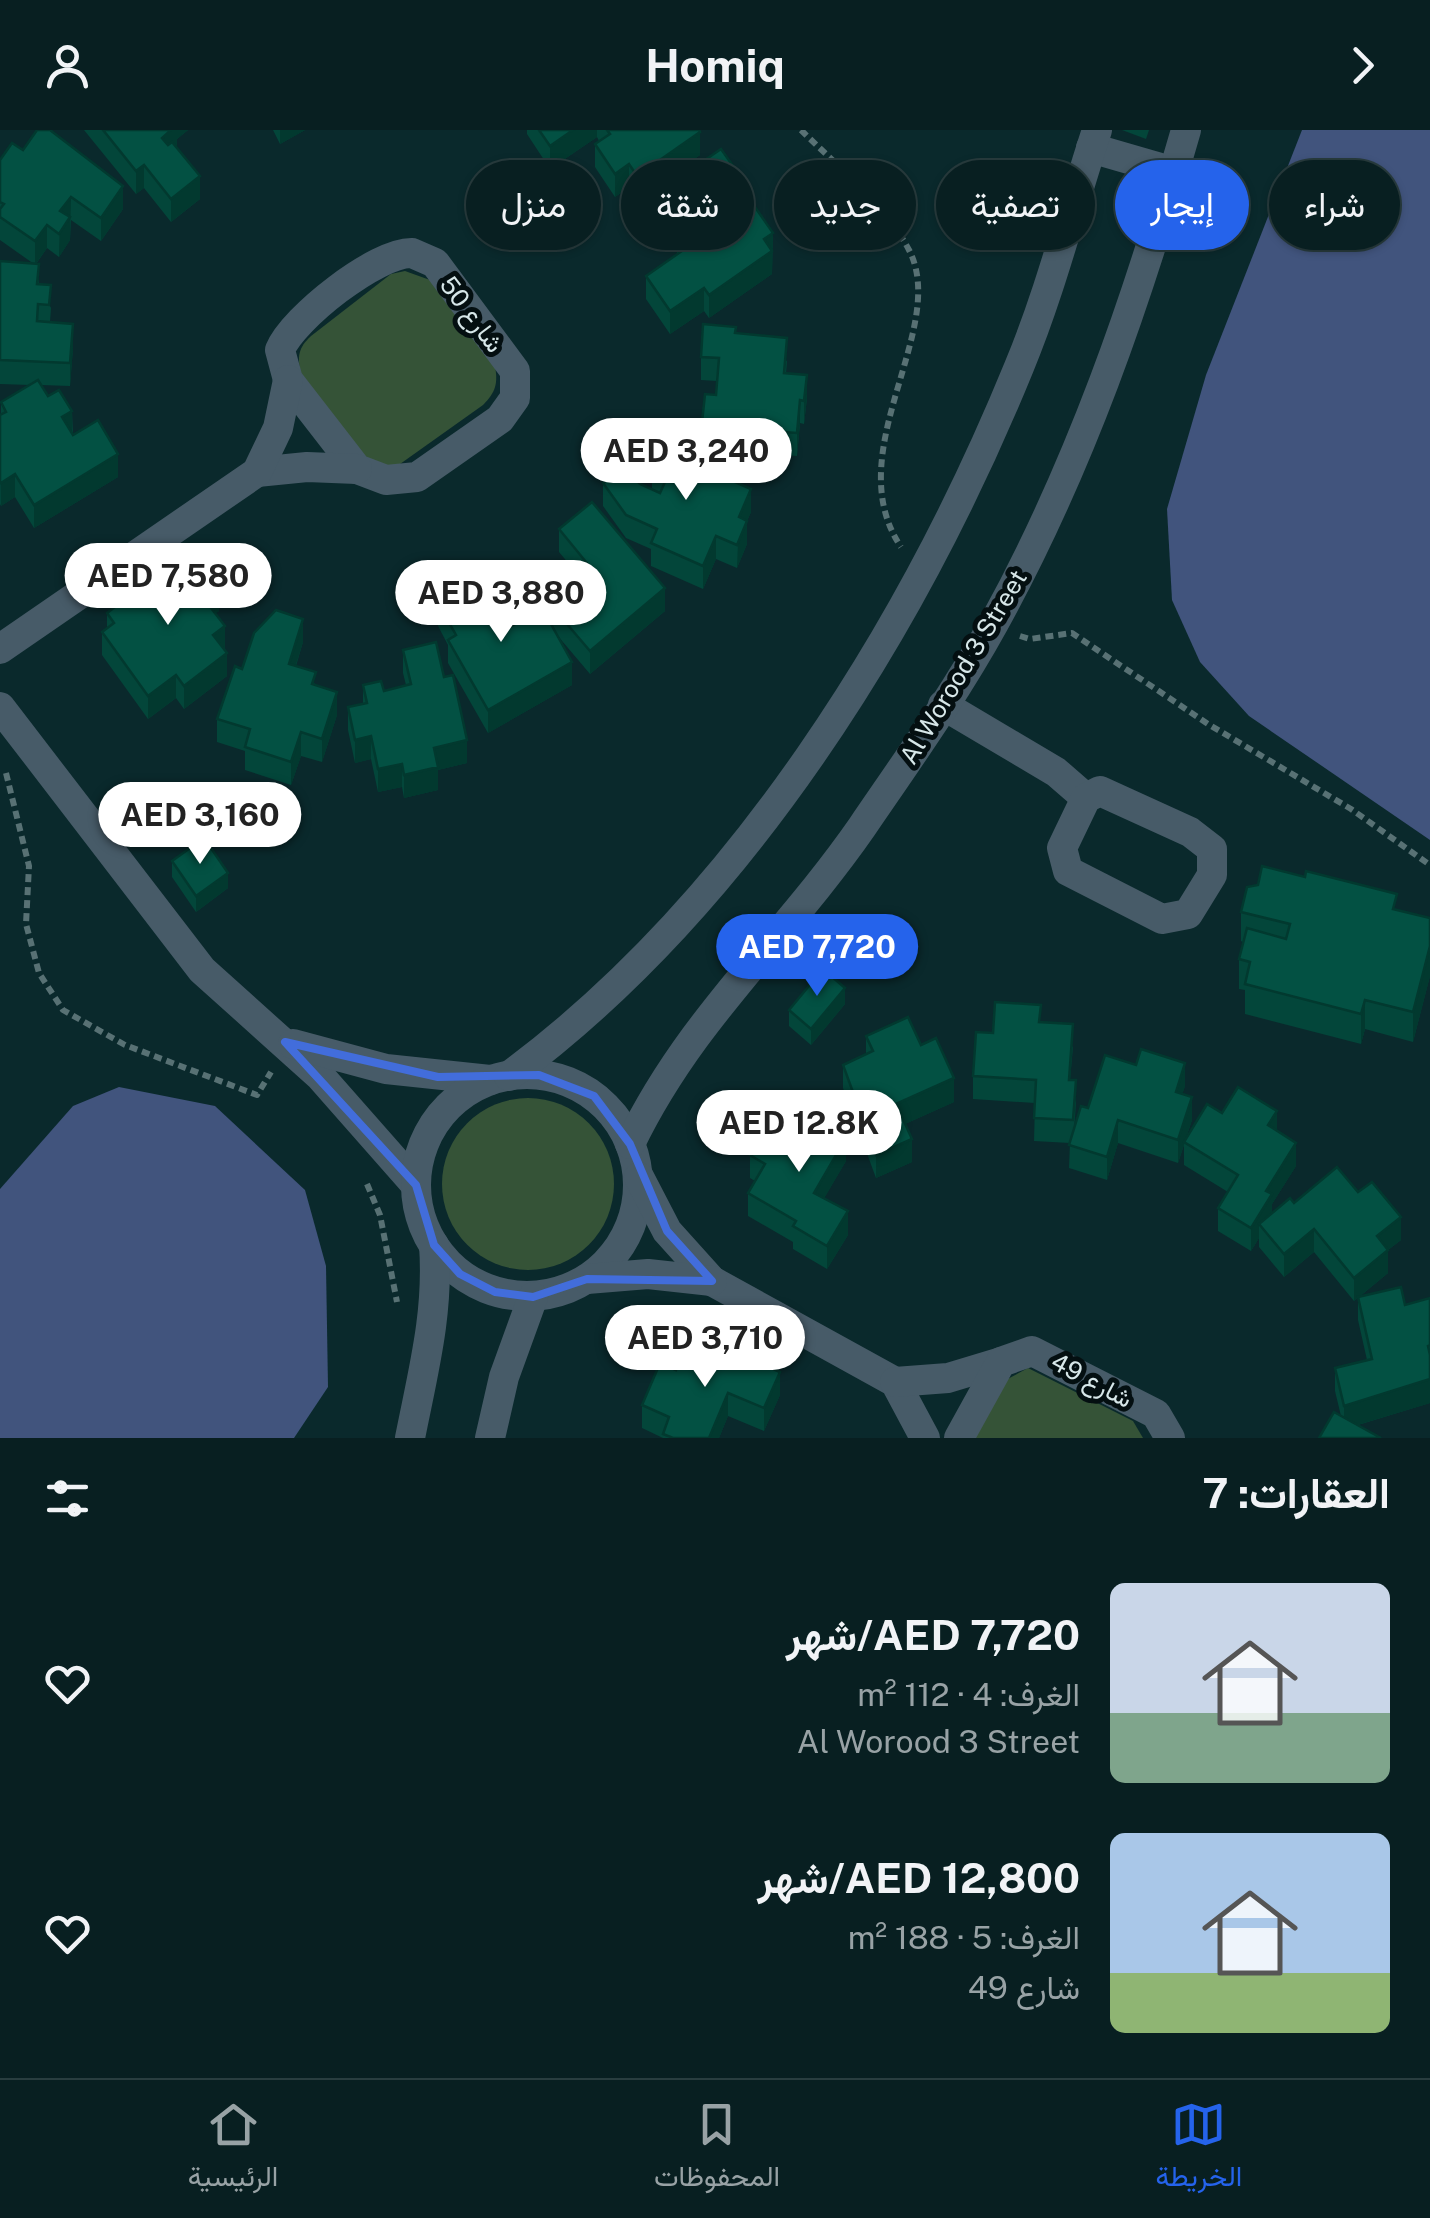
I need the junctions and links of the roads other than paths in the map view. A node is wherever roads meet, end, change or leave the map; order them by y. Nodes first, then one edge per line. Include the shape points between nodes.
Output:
1 (1186, 130) edge
2 (1094, 139) edge
3 (1145, 160) edge
4 (1177, 160) edge
5 (1151, 250) edge
6 (288, 380) junction
7 (357, 469) junction
8 (256, 472) junction
9 (0, 649) edge
10 (942, 704) junction
11 (0, 707) edge
12 (1086, 798) junction
13 (285, 1042) junction
14 (500, 1078) junction
15 (630, 1144) junction
16 (638, 1174) junction
17 (416, 1185) junction
18 (434, 1246) junction
19 (587, 1279) junction
20 (712, 1281) junction
21 (533, 1296) junction
22 (1001, 1362) junction
23 (895, 1382) junction
24 (410, 1438) edge
25 (490, 1438) edge
26 (924, 1438) edge
27 (959, 1438) edge
28 (1170, 1438) edge

1 - 4 street, Al Worood 3 Street
2 - 3 street
2 - 14 street via 1020,367 946,523 868,661 766,815 693,906 625,982
5 - 10 street, Al Worood 3 Street via 1078,450 992,626
6 - 7 street
6 - 7 street, شارع 50 via 280,350 293,325 388,255 412,253 434,263 515,372 516,398 500,419 417,477 386,480
6 - 8 street, شارع 50 via 278,428
7 - 8 street, شارع 50
8 - 9 street, شارع 50
10 - 12 street via 1056,772
10 - 15 street, Al Worood 3 Street via 853,840 692,1035
11 - 13 street via 166,928 202,970
12 - 12 street via 1062,848 1068,870 1162,919 1188,914 1212,875 1212,849 1108,792
13 - 14 street via 386,1069
13 - 17 street
14 - 15 street via 539,1075 581,1089 615,1118
14 - 17 street via 446,1110 420,1158
15 - 16 street
16 - 19 street via 627,1234
16 - 20 street via 667,1231
17 - 18 street via 420,1217
18 - 21 street via 477,1283
18 - 24 street via 433,1330
19 - 20 street via 648,1274
19 - 21 street
20 - 23 street
21 - 25 street
22 - 23 street, شارع 49 via 948,1378
22 - 27 street
22 - 28 street, شارع 49 via 1020,1352 1043,1354 1156,1414
23 - 26 street

